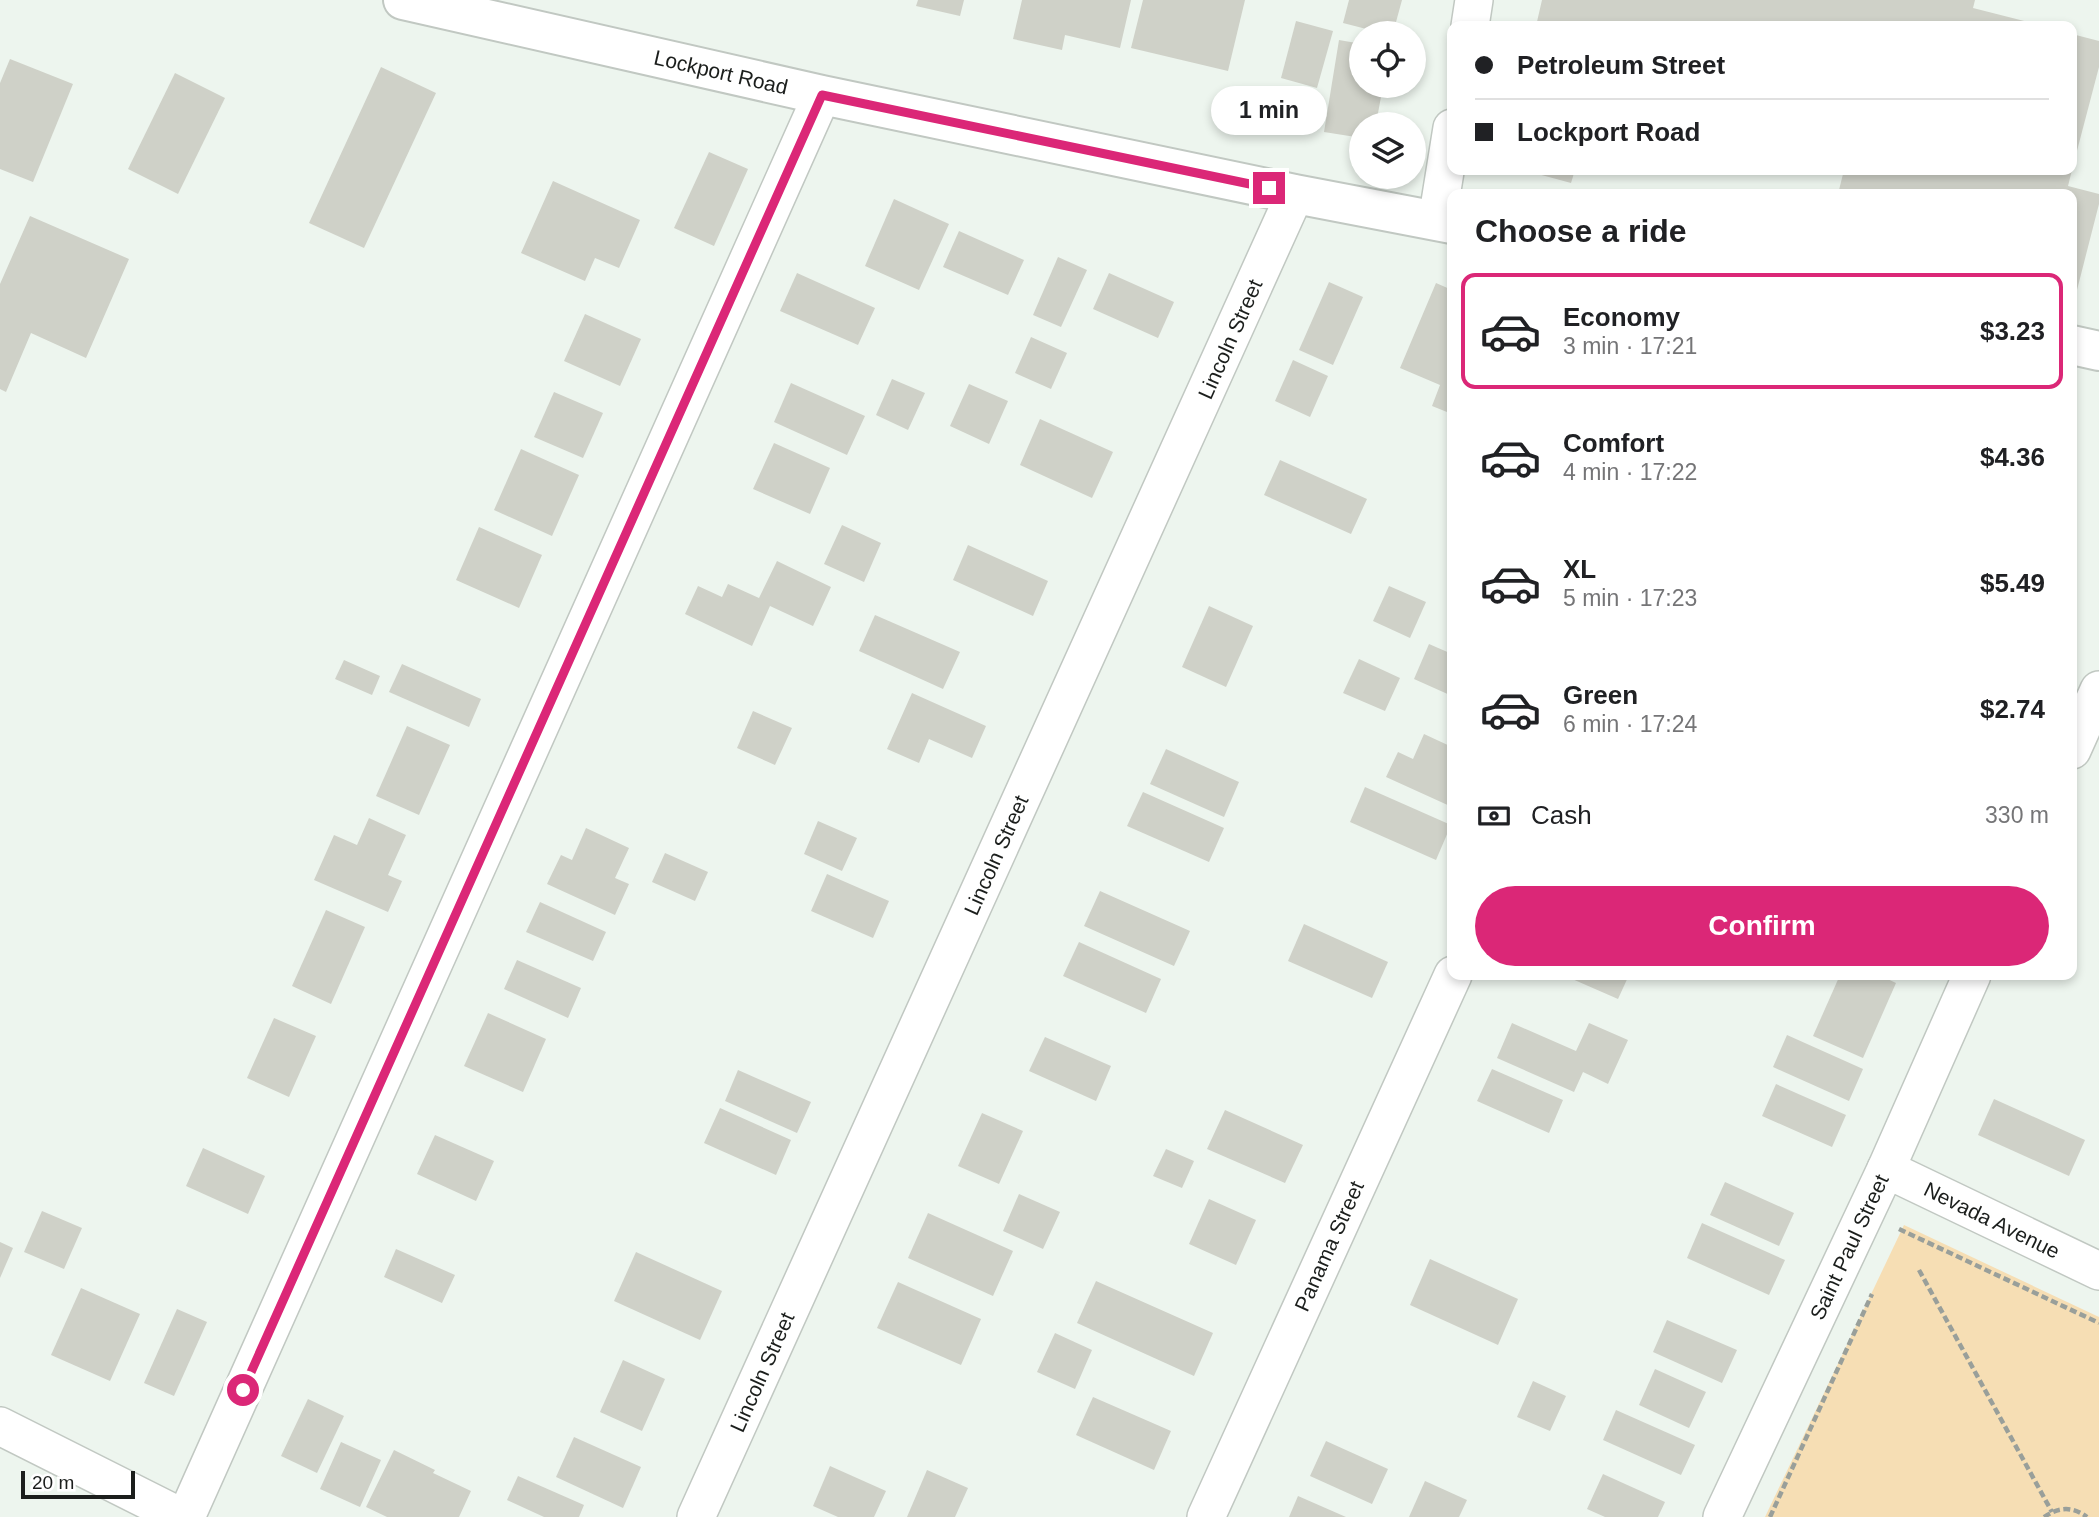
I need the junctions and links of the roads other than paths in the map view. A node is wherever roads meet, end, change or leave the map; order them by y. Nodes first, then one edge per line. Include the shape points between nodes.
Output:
1 (402, 0) edge
2 (1474, 0) edge
3 (1470, 21) edge
4 (822, 95) junction
5 (1295, 194) junction
6 (1447, 196) edge
7 (1445, 223) edge
8 (2077, 346) edge
9 (2099, 351) edge
10 (2099, 690) edge
11 (2085, 736) edge
12 (1451, 980) edge
13 (1970, 980) edge
14 (1886, 1169) junction
15 (2099, 1271) edge
16 (0, 1426) edge
17 (183, 1517) edge
18 (696, 1517) edge
19 (1206, 1517) edge
20 (1722, 1517) edge

1 - 4 street, Lockport Road
2 - 3 street
4 - 5 street, Lockport Road
4 - 17 street
5 - 7 street, Lockport Road
5 - 18 street, Lincoln Street
6 - 7 street
8 - 9 street
10 - 11 street
12 - 19 street, Panama Street
13 - 14 street, Saint Paul Street
14 - 15 street, Nevada Avenue
14 - 20 street, Saint Paul Street
16 - 17 street

